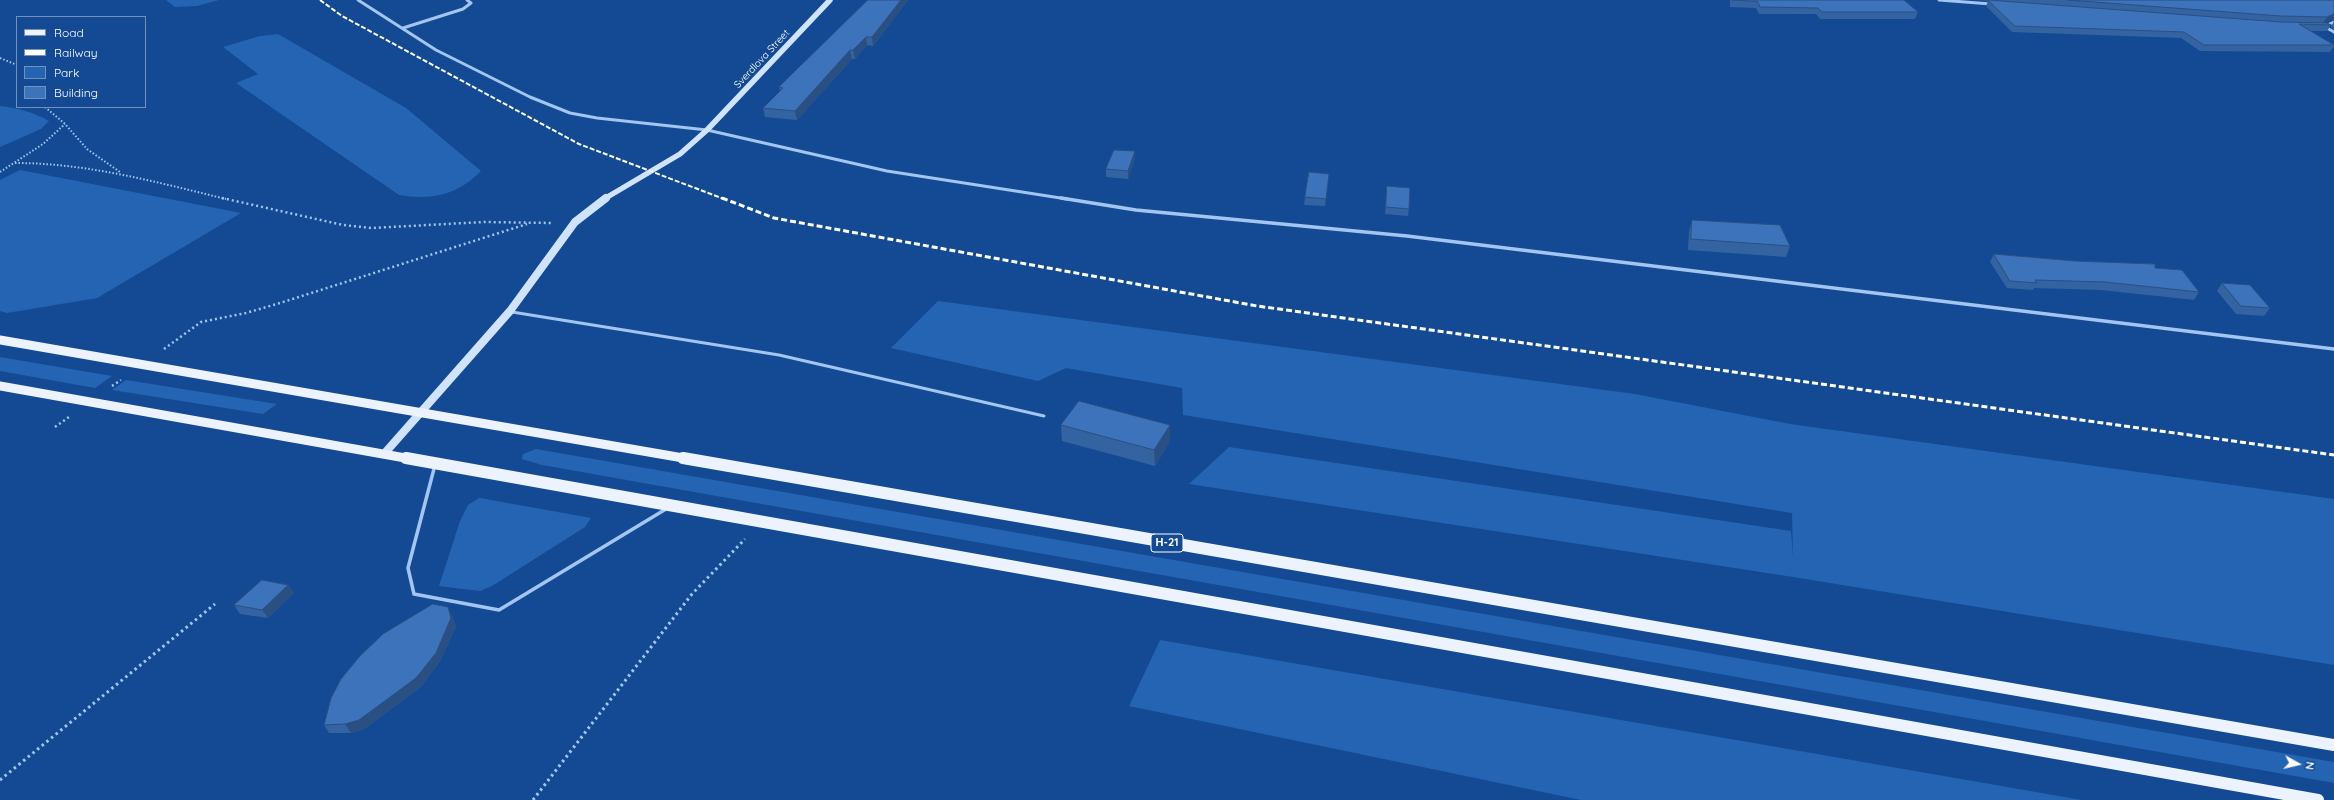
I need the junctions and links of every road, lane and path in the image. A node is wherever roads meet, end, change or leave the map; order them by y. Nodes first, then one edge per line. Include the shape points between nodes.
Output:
1 (358, 0) edge
2 (467, 0) edge
3 (830, 0) edge
4 (1939, 0) edge
5 (1994, 4) edge
6 (2334, 22) edge
7 (2316, 26) edge
8 (2324, 26) junction
9 (403, 28) junction
10 (2334, 32) edge
11 (0, 58) edge
12 (16, 65) edge
13 (46, 108) edge
14 (65, 124) junction
15 (707, 130) junction
16 (15, 163) junction
17 (0, 172) edge
18 (120, 173) junction
19 (575, 222) junction
20 (530, 223) junction
21 (510, 311) junction
22 (202, 322) dead end
23 (0, 340) edge
24 (2334, 349) edge
25 (0, 386) edge
26 (422, 413) junction
27 (1044, 416) dead end
28 (384, 454) junction
29 (435, 464) junction
30 (670, 506) junction
31 (760, 522) junction
32 (215, 604) dead end
33 (2334, 745) edge
34 (0, 780) edge
35 (533, 800) edge
36 (2318, 800) edge

1 - 9 street
2 - 9 street via 471,3 463,9
3 - 15 street, Sverdlova Street
4 - 5 street
6 - 8 street
7 - 8 street
8 - 10 street
9 - 15 street via 436,50 530,97 570,113
11 - 12 path
13 - 14 path
14 - 16 path via 43,144
14 - 18 path via 87,149
15 - 19 street, Sverdlova Street via 680,154 603,200
15 - 24 street via 811,156 887,171 1136,210 1407,236
16 - 17 path
16 - 18 path via 51,163
18 - 20 path via 343,226 372,228 484,222
19 - 20 path
19 - 21 street, Sverdlova Street
20 - 22 path via 266,307
21 - 26 street, Sverdlova Street
21 - 27 lane via 779,355
23 - 26 main road, Н-21
25 - 28 main road
26 - 28 street, Sverdlova Street
26 - 33 main road, Н-21
28 - 29 main road
29 - 30 main road
29 - 30 lane via 408,568 414,594 499,610
30 - 31 main road
31 - 35 path via 692,594
31 - 36 main road
32 - 34 path

